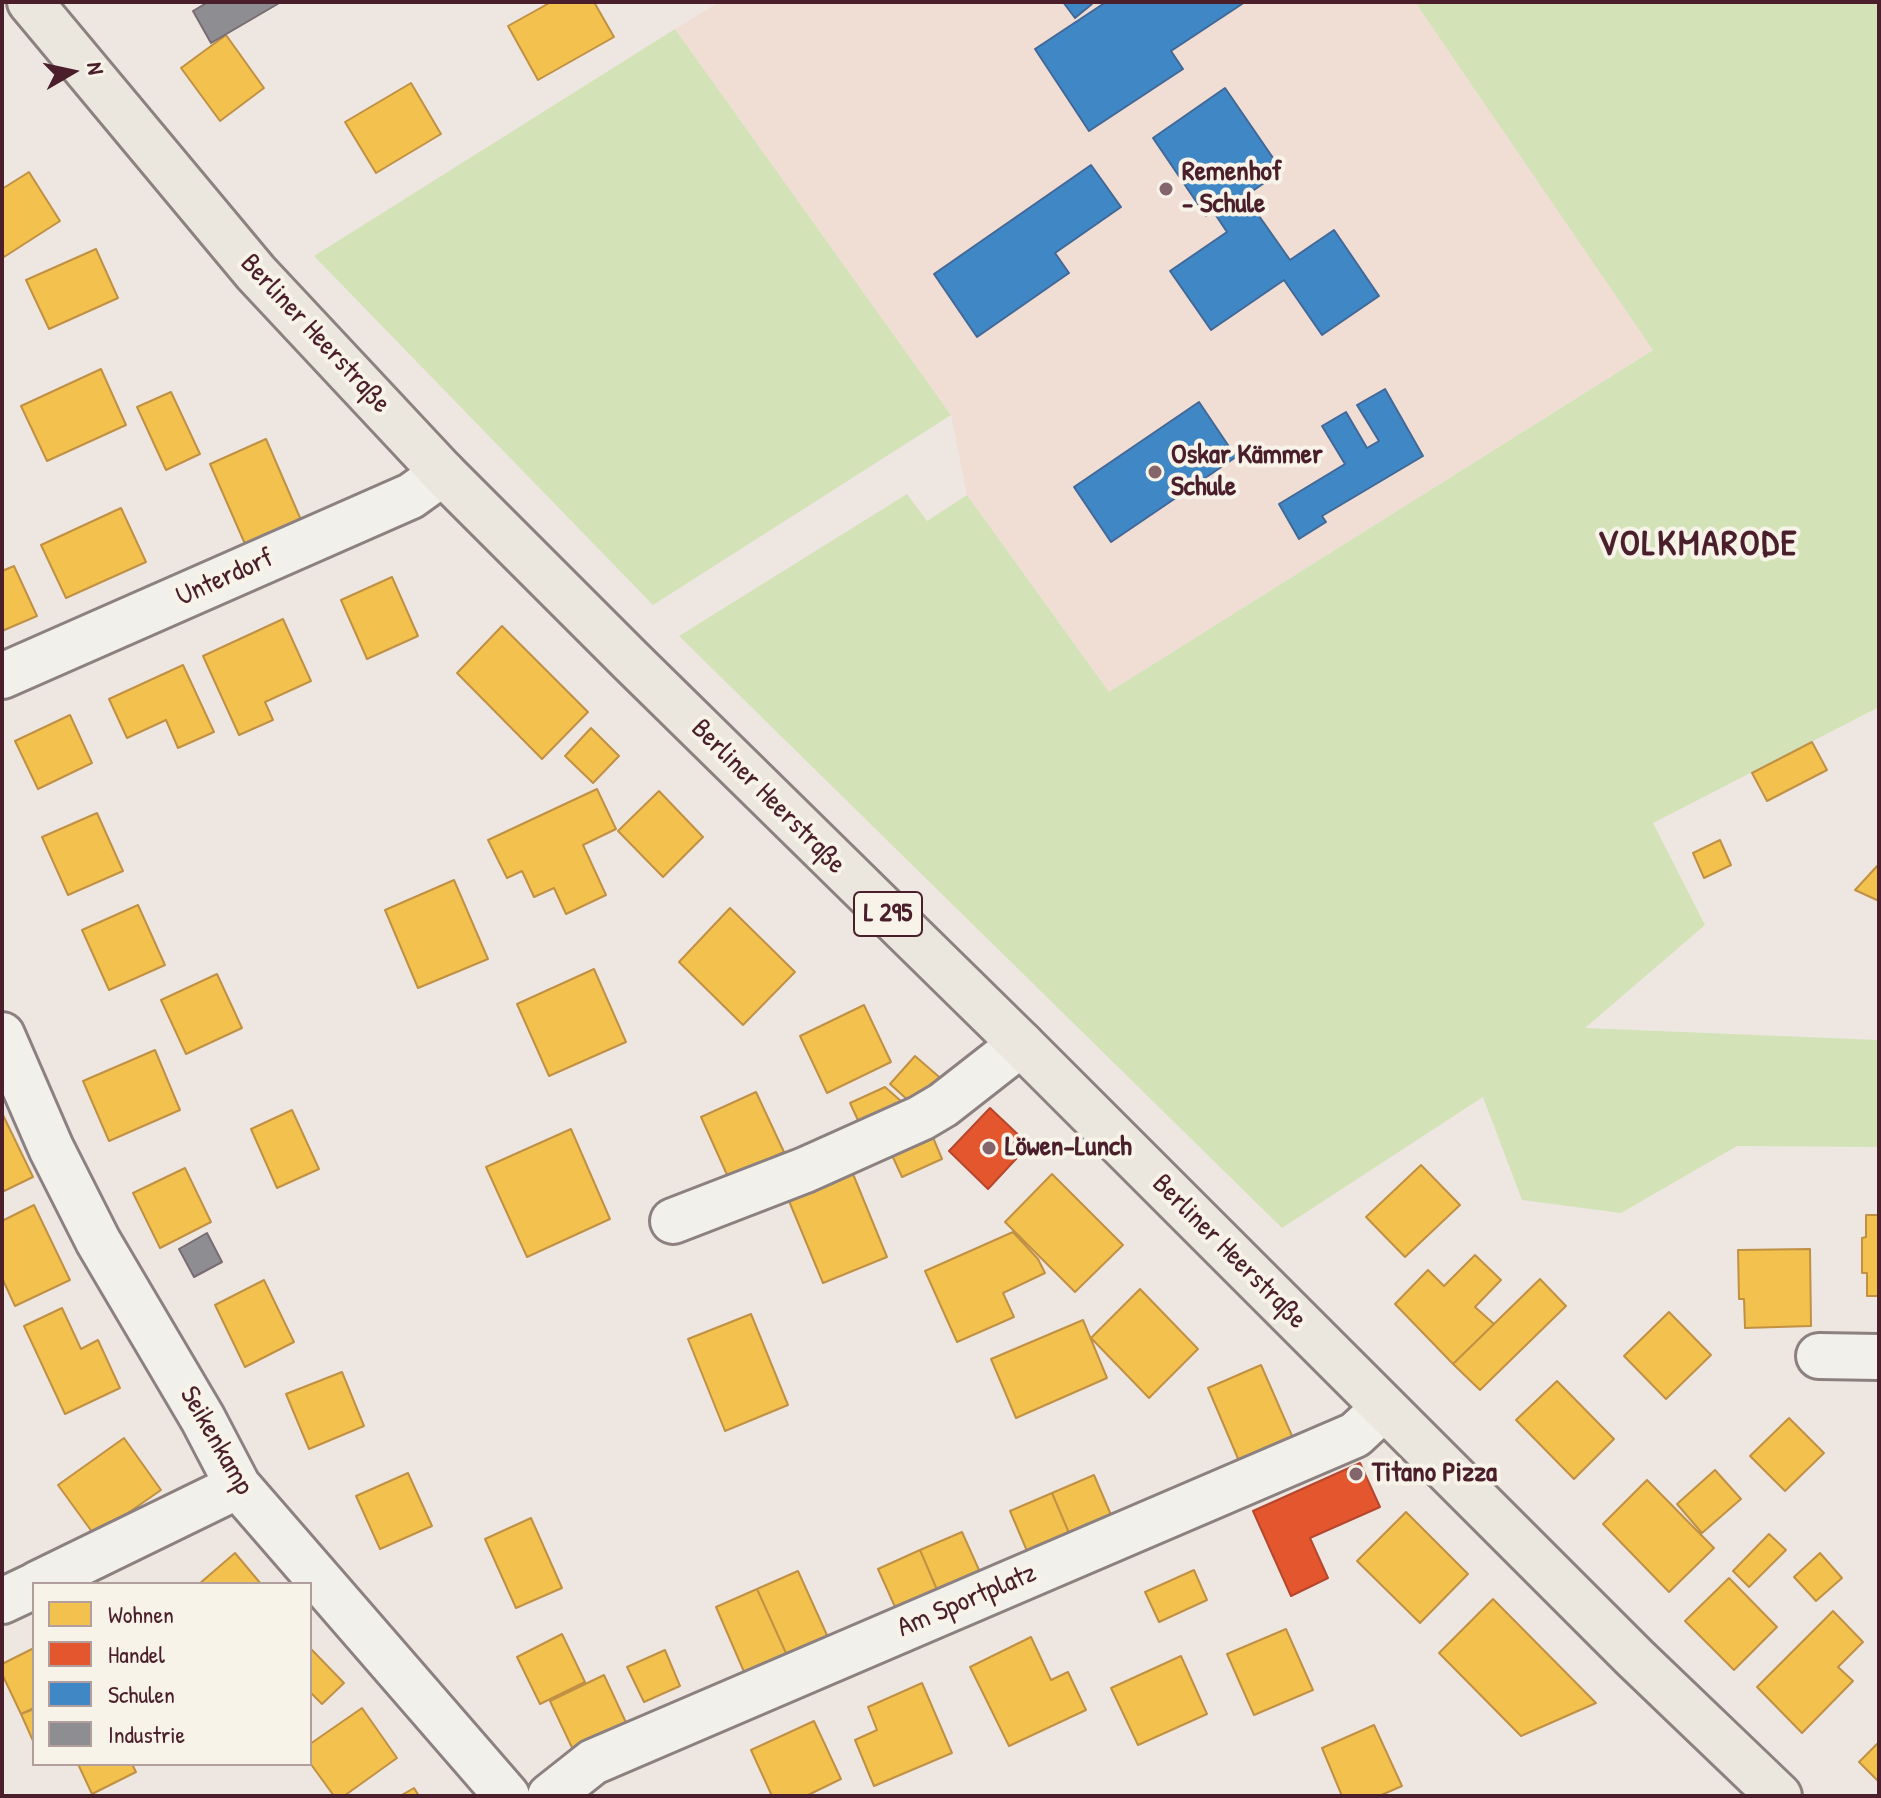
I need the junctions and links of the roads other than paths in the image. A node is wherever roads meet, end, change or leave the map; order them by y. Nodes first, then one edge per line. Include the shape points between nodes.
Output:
1 (30, 2) edge
2 (443, 473) junction
3 (2, 676) edge
4 (2, 1035) edge
5 (1021, 1044) junction
6 (673, 1221) dead end
7 (1819, 1356) dead end
8 (1879, 1357) edge
9 (1384, 1408) junction
10 (238, 1486) junction
11 (42, 1582) edge
12 (32, 1587) edge
13 (2, 1601) edge
14 (507, 1796) edge
15 (550, 1796) edge
16 (1779, 1796) edge

1 - 2 main road, Berliner Heerstraße / L 295 via 256,273
2 - 3 street, Unterdorf via 411,496
2 - 5 main road, Berliner Heerstraße / L 295
4 - 10 street, Seikenkamp via 98,1241
5 - 6 street via 921,1118
5 - 9 main road, Berliner Heerstraße / L 295
7 - 8 street
9 - 15 street, Am Sportplatz via 1355,1435 593,1762
9 - 16 main road, Berliner Heerstraße / L 295
10 - 11 street
10 - 14 street, Seikenkamp
12 - 13 street

